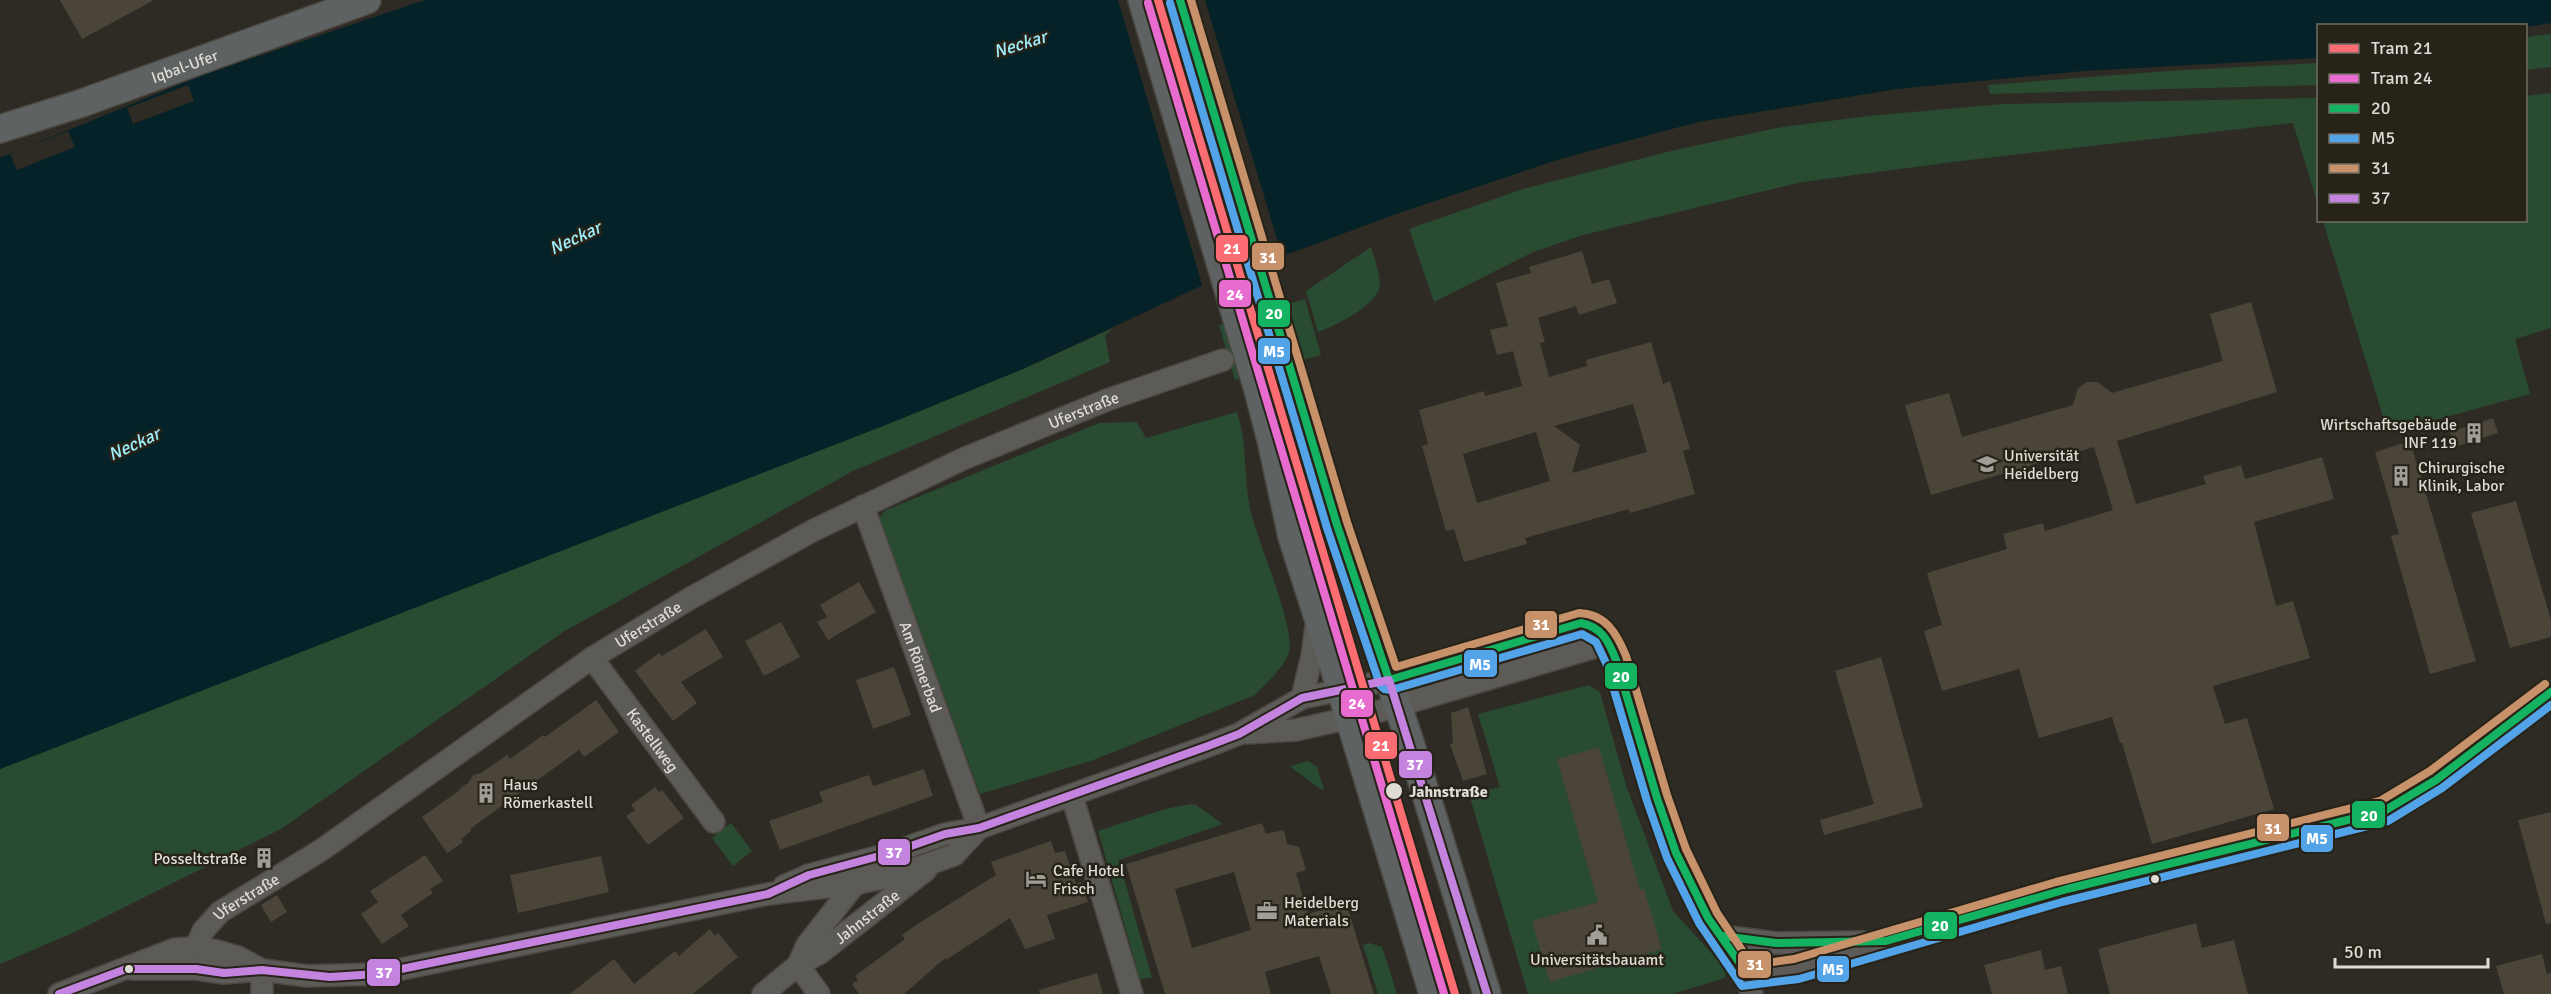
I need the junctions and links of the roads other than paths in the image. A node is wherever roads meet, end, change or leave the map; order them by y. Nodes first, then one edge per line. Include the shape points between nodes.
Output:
1 (367, 0) edge
2 (1142, 0) edge
3 (1180, 0) edge
4 (0, 129) edge
5 (1223, 360) dead end
6 (863, 506) junction
7 (1317, 616) junction
8 (1609, 643) junction
9 (592, 658) junction
10 (1389, 680) junction
11 (1341, 690) junction
12 (2551, 692) edge
13 (1302, 698) junction
14 (1398, 707) junction
15 (1349, 718) junction
16 (1239, 734) junction
17 (1072, 795) junction
18 (714, 822) dead end
19 (980, 828) junction
20 (894, 852) junction
21 (933, 864) junction
22 (859, 883) junction
23 (768, 894) junction
24 (1722, 936) junction
25 (1886, 941) junction
26 (196, 948) junction
27 (798, 965) junction
28 (126, 969) junction
29 (262, 970) junction
30 (1749, 985) edge
31 (59, 994) edge
32 (262, 994) edge
33 (763, 994) edge
34 (819, 994) edge
35 (1132, 994) edge
36 (1432, 994) edge
37 (1487, 994) edge

1 - 4 main road, Iqbal-Ufer
2 - 7 main road via 1258,390 1292,537
3 - 10 main road via 1337,525
5 - 6 street, Uferstraße via 1072,413
6 - 9 street, Uferstraße via 700,593
6 - 19 street, Am Römerbad
7 - 11 main road
7 - 13 street
8 - 10 street, Jahnstraße via 1592,624 1581,623
8 - 14 street, Jahnstraße
8 - 24 street via 1676,854 1708,918
9 - 18 street, Kastellweg
9 - 26 street, Uferstraße via 320,851 220,912 203,931
10 - 11 street, Jahnstraße
10 - 14 main road
11 - 13 street, Jahnstraße
11 - 15 main road
12 - 25 street via 2436,780 2384,811 2067,889
13 - 16 street, Jahnstraße
14 - 15 street, Jahnstraße
14 - 37 main road
15 - 16 street, Jahnstraße via 1296,730
15 - 36 main road
16 - 17 street, Jahnstraße
17 - 19 street, Jahnstraße
17 - 35 street
19 - 20 street, Jahnstraße via 945,834
19 - 21 street, Jahnstraße via 954,855
20 - 22 street, Jahnstraße
20 - 23 street via 808,875
21 - 22 street, Jahnstraße
21 - 27 street, Jahnstraße via 820,953
22 - 23 street
22 - 27 street, Jahnstraße via 807,945
23 - 29 street via 377,974 319,976
24 - 25 street via 1776,943
24 - 30 street
25 - 30 street
26 - 28 street via 175,949
26 - 29 street via 237,957
27 - 33 street, Jahnstraße
27 - 34 street
28 - 29 street via 224,973
28 - 31 street
29 - 32 street

